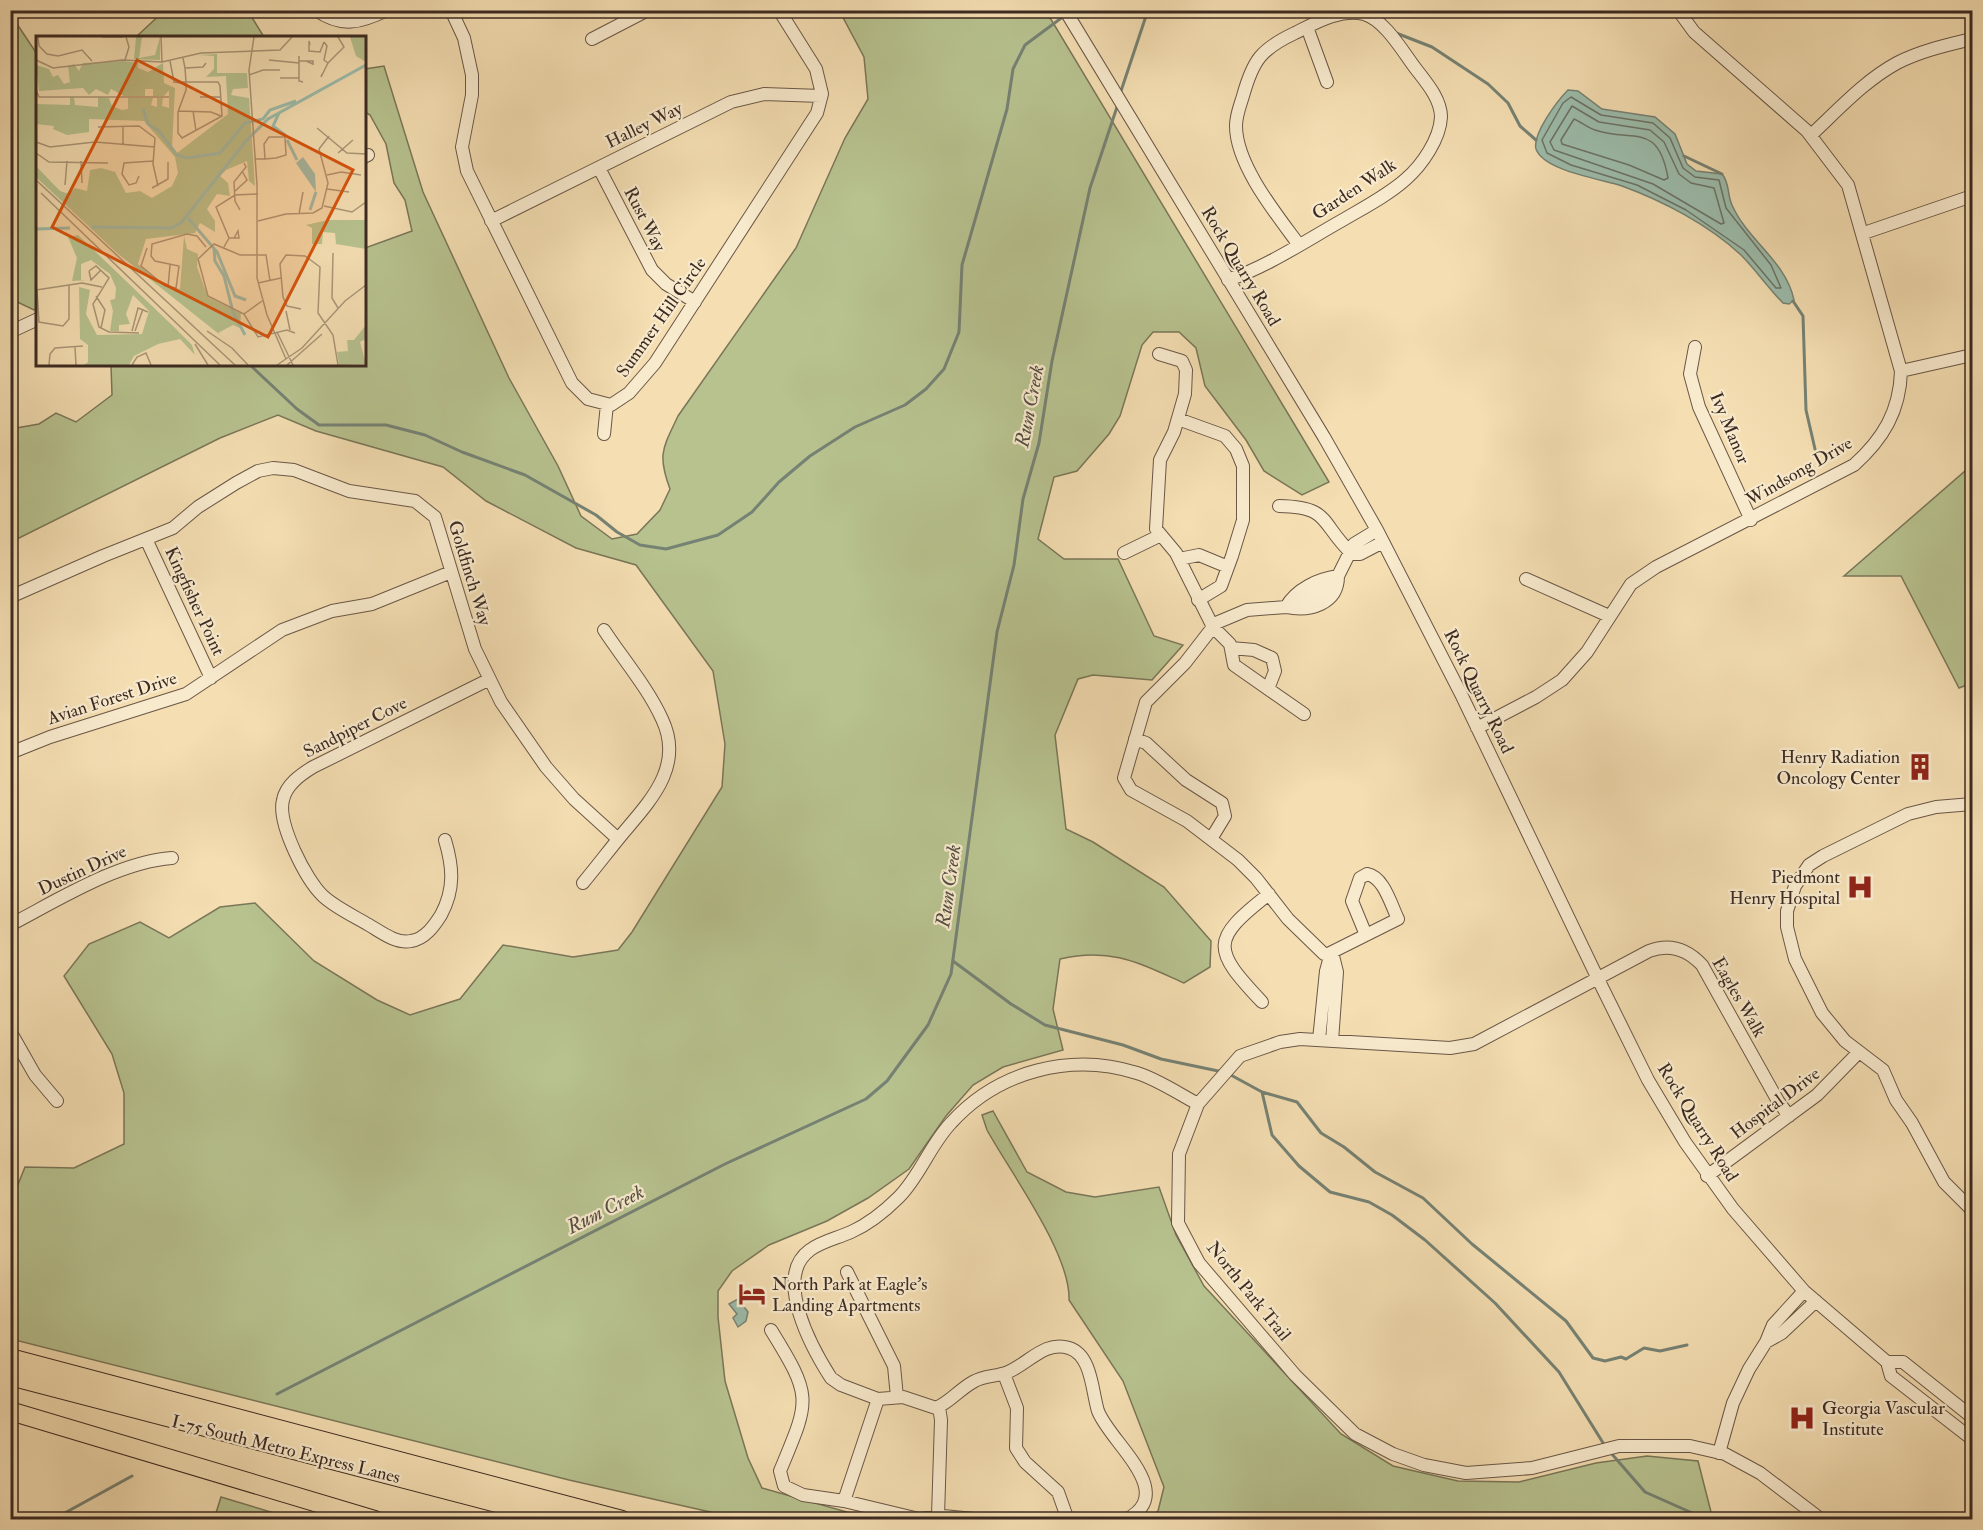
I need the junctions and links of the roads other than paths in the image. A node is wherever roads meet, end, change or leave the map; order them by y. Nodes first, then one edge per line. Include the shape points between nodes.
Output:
1 (316, 10) edge
2 (387, 10) edge
3 (451, 10) edge
4 (648, 10) edge
5 (779, 10) edge
6 (1065, 10) edge
7 (1678, 10) edge
8 (1307, 27) junction
9 (592, 39) dead end
10 (1972, 39) edge
11 (1327, 81) dead end
12 (821, 96) junction
13 (1811, 135) junction
14 (599, 168) junction
15 (1972, 196) edge
16 (490, 221) junction
17 (1864, 233) junction
18 (1299, 245) junction
19 (1228, 280) junction
20 (695, 302) junction
21 (36, 320) edge
22 (10, 332) edge
23 (1695, 347) dead end
24 (1159, 354) dead end
25 (1972, 355) edge
26 (1900, 371) junction
27 (607, 404) junction
28 (1178, 419) junction
29 (604, 434) dead end
30 (1279, 506) dead end
31 (1751, 519) junction
32 (1377, 530) junction
33 (1161, 535) junction
34 (146, 539) junction
35 (1383, 542) junction
36 (1124, 553) dead end
37 (1352, 554) junction
38 (1179, 559) junction
39 (1228, 567) junction
40 (451, 572) junction
41 (1338, 576) junction
42 (1526, 579) dead end
43 (10, 597) edge
44 (1198, 600) junction
45 (1286, 607) junction
46 (1609, 616) junction
47 (1213, 627) junction
48 (604, 630) dead end
49 (1232, 648) junction
50 (211, 678) junction
51 (489, 680) junction
52 (1268, 689) junction
53 (1304, 714) dead end
54 (1477, 728) junction
55 (1135, 739) junction
56 (10, 753) edge
57 (1972, 804) edge
58 (618, 839) junction
59 (1211, 839) junction
60 (445, 840) dead end
61 (172, 858) dead end
62 (583, 883) dead end
63 (1269, 894) junction
64 (10, 926) edge
65 (1366, 935) junction
66 (1332, 952) junction
67 (1598, 980) junction
68 (1262, 1002) dead end
69 (10, 1031) edge
70 (1325, 1041) junction
71 (1859, 1052) junction
72 (57, 1101) dead end
73 (1198, 1104) junction
74 (1789, 1116) junction
75 (1707, 1176) junction
76 (1972, 1210) edge
77 (847, 1272) dead end
78 (1804, 1292) junction
79 (1816, 1301) junction
80 (771, 1330) dead end
81 (1766, 1342) junction
82 (10, 1358) edge
83 (1887, 1362) junction
84 (1004, 1374) junction
85 (10, 1376) edge
86 (897, 1397) junction
87 (878, 1399) junction
88 (939, 1407) junction
89 (10, 1411) edge
90 (1972, 1417) edge
91 (1972, 1439) edge
92 (1719, 1452) junction
93 (844, 1501) junction
94 (938, 1516) junction
95 (375, 1520) edge
96 (562, 1520) edge
97 (622, 1520) edge
98 (984, 1520) edge
99 (1068, 1520) edge
100 (1125, 1520) edge
101 (1822, 1520) edge

1 - 2 street via 348,23 363,22
3 - 16 street via 464,38 472,75 462,147 467,171
4 - 9 street
5 - 12 street via 816,69
6 - 19 street, Rock Quarry Road
7 - 13 street, Windsong Drive via 1694,32
8 - 11 street
8 - 18 street, Garden Walk via 1280,40 1255,61 1236,129 1250,171
8 - 18 street, Garden Walk via 1353,11 1368,15 1427,83 1441,116 1436,137 1406,179
10 - 13 street via 1898,62 1868,82
12 - 14 street, Halley Way via 775,93 737,100
12 - 20 street, Summer Hill Circle via 817,113 793,153
13 - 17 street, Windsong Drive via 1848,185
14 - 16 street, Halley Way
14 - 20 street, Rust Way via 652,270
15 - 17 street
16 - 27 street via 572,383 588,399
17 - 26 street, Windsong Drive
18 - 19 street, Garden Walk
19 - 32 street, Rock Quarry Road
20 - 27 street, Summer Hill Circle via 640,383 617,402
21 - 22 street
23 - 31 street, Ivy Manor via 1690,374 1699,407
24 - 28 street via 1185,366 1186,387
25 - 26 street
26 - 31 street, Windsong Drive via 1900,394 1888,426 1873,448 1854,465
27 - 29 street
28 - 33 street via 1160,460 1156,526
28 - 39 street via 1225,436 1242,461 1242,520
30 - 37 street via 1313,510
31 - 46 street, Windsong Drive via 1656,567 1631,585
32 - 35 street, Rock Quarry Road
32 - 37 street via 1354,544
33 - 36 street
33 - 38 street
34 - 40 street, Goldfinch Way via 173,528 198,507 258,471 294,470 349,491 415,501 435,517
34 - 43 street, Goldfinch Way
34 - 50 street, Kingfisher Point
35 - 37 street
35 - 54 street, Rock Quarry Road
37 - 41 street
38 - 39 street via 1199,555
38 - 44 street
39 - 44 street via 1218,589
40 - 50 street, Avian Forest Drive via 372,603 332,611 282,630
40 - 51 street, Goldfinch Way via 469,633
41 - 45 street via 1325,578 1295,594
41 - 45 street via 1338,589 1332,597 1303,611
42 - 46 street
44 - 47 street
45 - 47 street via 1247,610
46 - 54 street, Windsong Drive via 1587,652 1562,680
47 - 49 street
47 - 55 street via 1177,672 1146,702
48 - 58 street via 657,708 670,753 656,794
49 - 52 street via 1234,665
49 - 52 street via 1272,657 1274,677
50 - 56 street, Avian Forest Drive via 186,694
51 - 58 street, Goldfinch Way via 546,767
51 - 60 street, Sandpiper Cove via 313,767 290,785 283,800 292,843 316,888 334,904 403,941 414,941 429,932 449,898 453,868
52 - 53 street
54 - 67 street, Rock Quarry Road
55 - 59 street via 1126,785
55 - 59 street via 1146,743 1186,780 1222,803 1225,816
57 - 71 street via 1936,807 1893,819 1823,856 1809,866 1796,886 1786,927 1795,959 1830,1024
58 - 62 street
59 - 63 street
61 - 64 street, Dustin Drive via 150,860 125,869
63 - 66 street via 1318,951
63 - 68 street via 1234,922 1225,945 1232,969
65 - 65 street via 1352,902 1360,878 1367,874 1378,880 1398,919
65 - 66 street
66 - 70 street via 1337,972
67 - 70 street, North Park Trail via 1474,1044 1450,1048
67 - 74 street, Eagles Walk via 1657,948 1675,947 1689,953 1708,975
67 - 75 street, Rock Quarry Road via 1648,1080
69 - 72 street via 35,1075
70 - 73 street, North Park Trail via 1280,1042 1240,1056
71 - 74 street, Hospital Drive via 1830,1084
71 - 76 street via 1883,1070 1944,1182
73 - 87 street via 1139,1074 1115,1067 1068,1065 1015,1077 986,1092 950,1124 901,1195 886,1210 805,1254 795,1285 797,1309 831,1378
73 - 92 street, North Park Trail via 1179,1154 1178,1223 1199,1263 1294,1375 1355,1434 1424,1465 1466,1473 1532,1468 1619,1446 1690,1446
74 - 75 street, Hospital Drive
75 - 78 street, Rock Quarry Road
77 - 86 street via 894,1366
78 - 79 street, Rock Quarry Road
78 - 81 street via 1773,1324
79 - 81 street via 1782,1334
79 - 83 street, Rock Quarry Road
80 - 93 street via 796,1373 804,1404 780,1479 797,1493
81 - 92 street via 1738,1390
82 - 97 highway
83 - 90 street, Rock Quarry Road via 1903,1362
83 - 91 street, Rock Quarry Road via 1891,1376
84 - 88 street via 977,1379
84 - 99 street via 1017,1408 1016,1448 1058,1492
84 - 100 street via 1053,1346 1067,1347 1080,1356 1102,1421 1136,1465 1145,1485 1143,1504
85 - 96 highway, I-75 South Metro Express Lanes
86 - 87 street
86 - 88 street via 928,1408
87 - 93 street
88 - 94 street
89 - 95 highway
92 - 101 street, North Park Trail via 1760,1473
93 - 94 street via 919,1519
94 - 98 street

